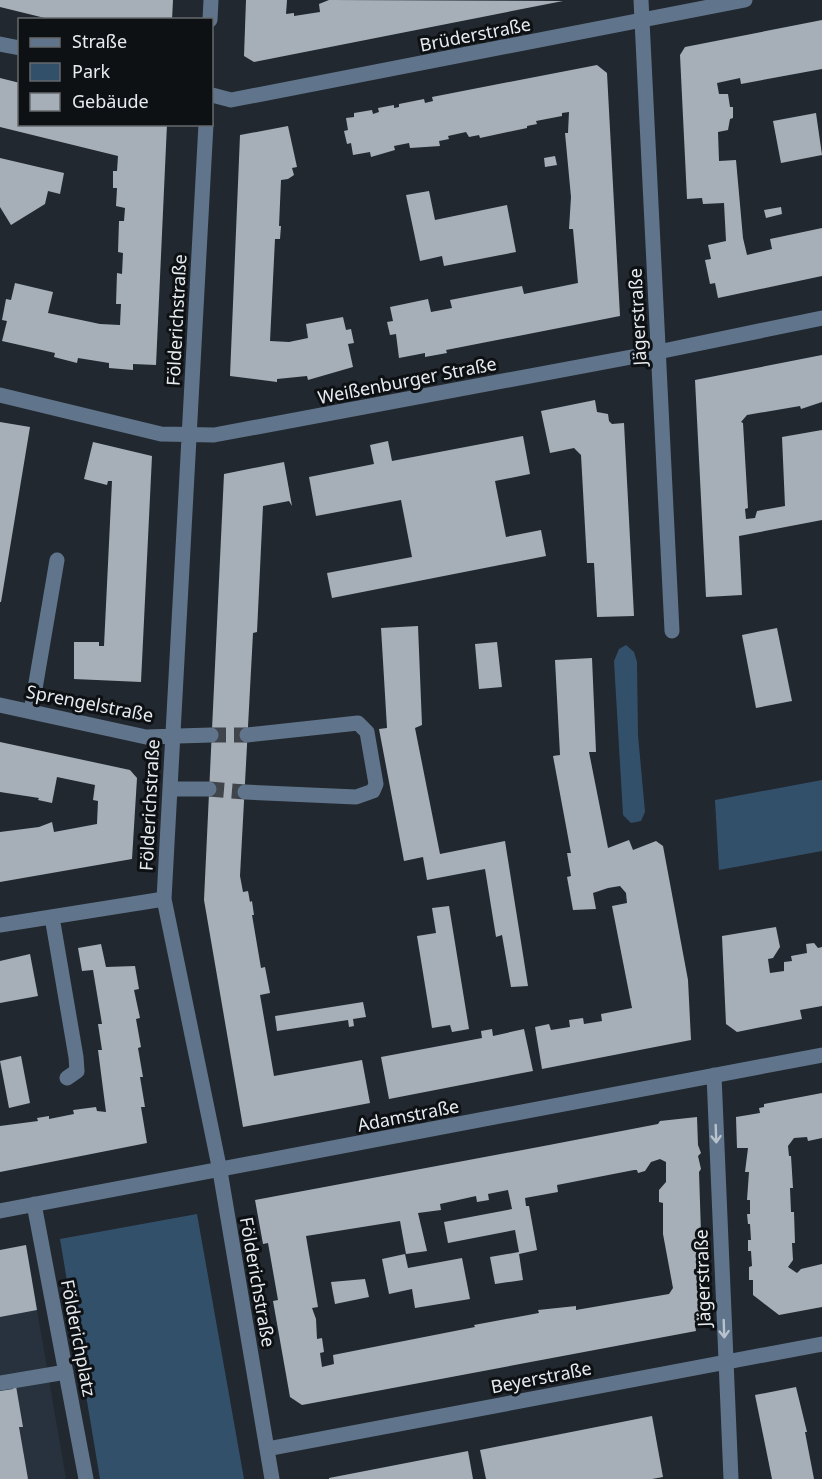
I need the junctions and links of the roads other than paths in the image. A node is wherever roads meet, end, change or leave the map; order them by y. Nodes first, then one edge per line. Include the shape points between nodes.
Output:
1 (211, 0) edge
2 (641, 0) edge
3 (745, 0) edge
4 (210, 18) edge
5 (642, 22) junction
6 (0, 44) edge
7 (18, 48) edge
8 (213, 95) edge
9 (206, 126) edge
10 (822, 318) edge
11 (658, 352) junction
12 (0, 395) edge
13 (190, 435) junction
14 (57, 560) dead end
15 (672, 632) dead end
16 (0, 705) edge
17 (31, 712) junction
18 (212, 735) tunnel mouth
19 (247, 735) tunnel mouth
20 (172, 736) junction
21 (170, 789) junction
22 (209, 789) tunnel mouth
23 (245, 792) tunnel mouth
24 (164, 899) junction
25 (52, 917) junction
26 (0, 926) edge
27 (822, 1054) edge
28 (714, 1075) junction
29 (67, 1078) dead end
30 (220, 1171) junction
31 (34, 1204) junction
32 (0, 1211) edge
33 (822, 1344) edge
34 (726, 1362) junction
35 (66, 1372) junction
36 (0, 1383) edge
37 (267, 1449) junction
38 (86, 1479) edge
39 (272, 1479) edge
40 (731, 1479) edge

1 - 4 street
2 - 5 street, Jägerstraße
3 - 5 street, Brüderstraße
5 - 8 street, Brüderstraße via 231,100
5 - 11 street, Jägerstraße
6 - 7 street
9 - 13 street, Földerichstraße
10 - 11 street, Weißenburger Straße
11 - 13 street, Weißenburger Straße via 254,429
11 - 15 street, Jägerstraße
12 - 13 street, Weißenburger Straße via 161,434
13 - 20 street, Földerichstraße
14 - 17 street
16 - 17 street, Sprengelstraße
17 - 20 street, Sprengelstraße via 146,737
18 - 20 street, Sprengelstraße
19 - 23 street via 358,723 367,732 376,777 373,791 356,796
20 - 21 street, Földerichstraße
21 - 22 street
21 - 24 street, Földerichstraße
24 - 25 street
24 - 30 street, Földerichstraße
25 - 26 street
25 - 29 street via 76,1057 77,1071
27 - 28 street, Adamstraße
28 - 30 street, Adamstraße
28 -> 34 street, Jägerstraße
30 - 31 street, Adamstraße
30 - 37 street, Földerichstraße
31 - 32 street, Adamstraße
31 - 35 street, Földerichplatz
33 - 34 street, Beyerstraße
34 - 37 street, Beyerstraße
34 - 40 street, Jägerstraße
35 - 36 street
35 - 38 street, Földerichplatz
37 - 39 street, Földerichstraße

